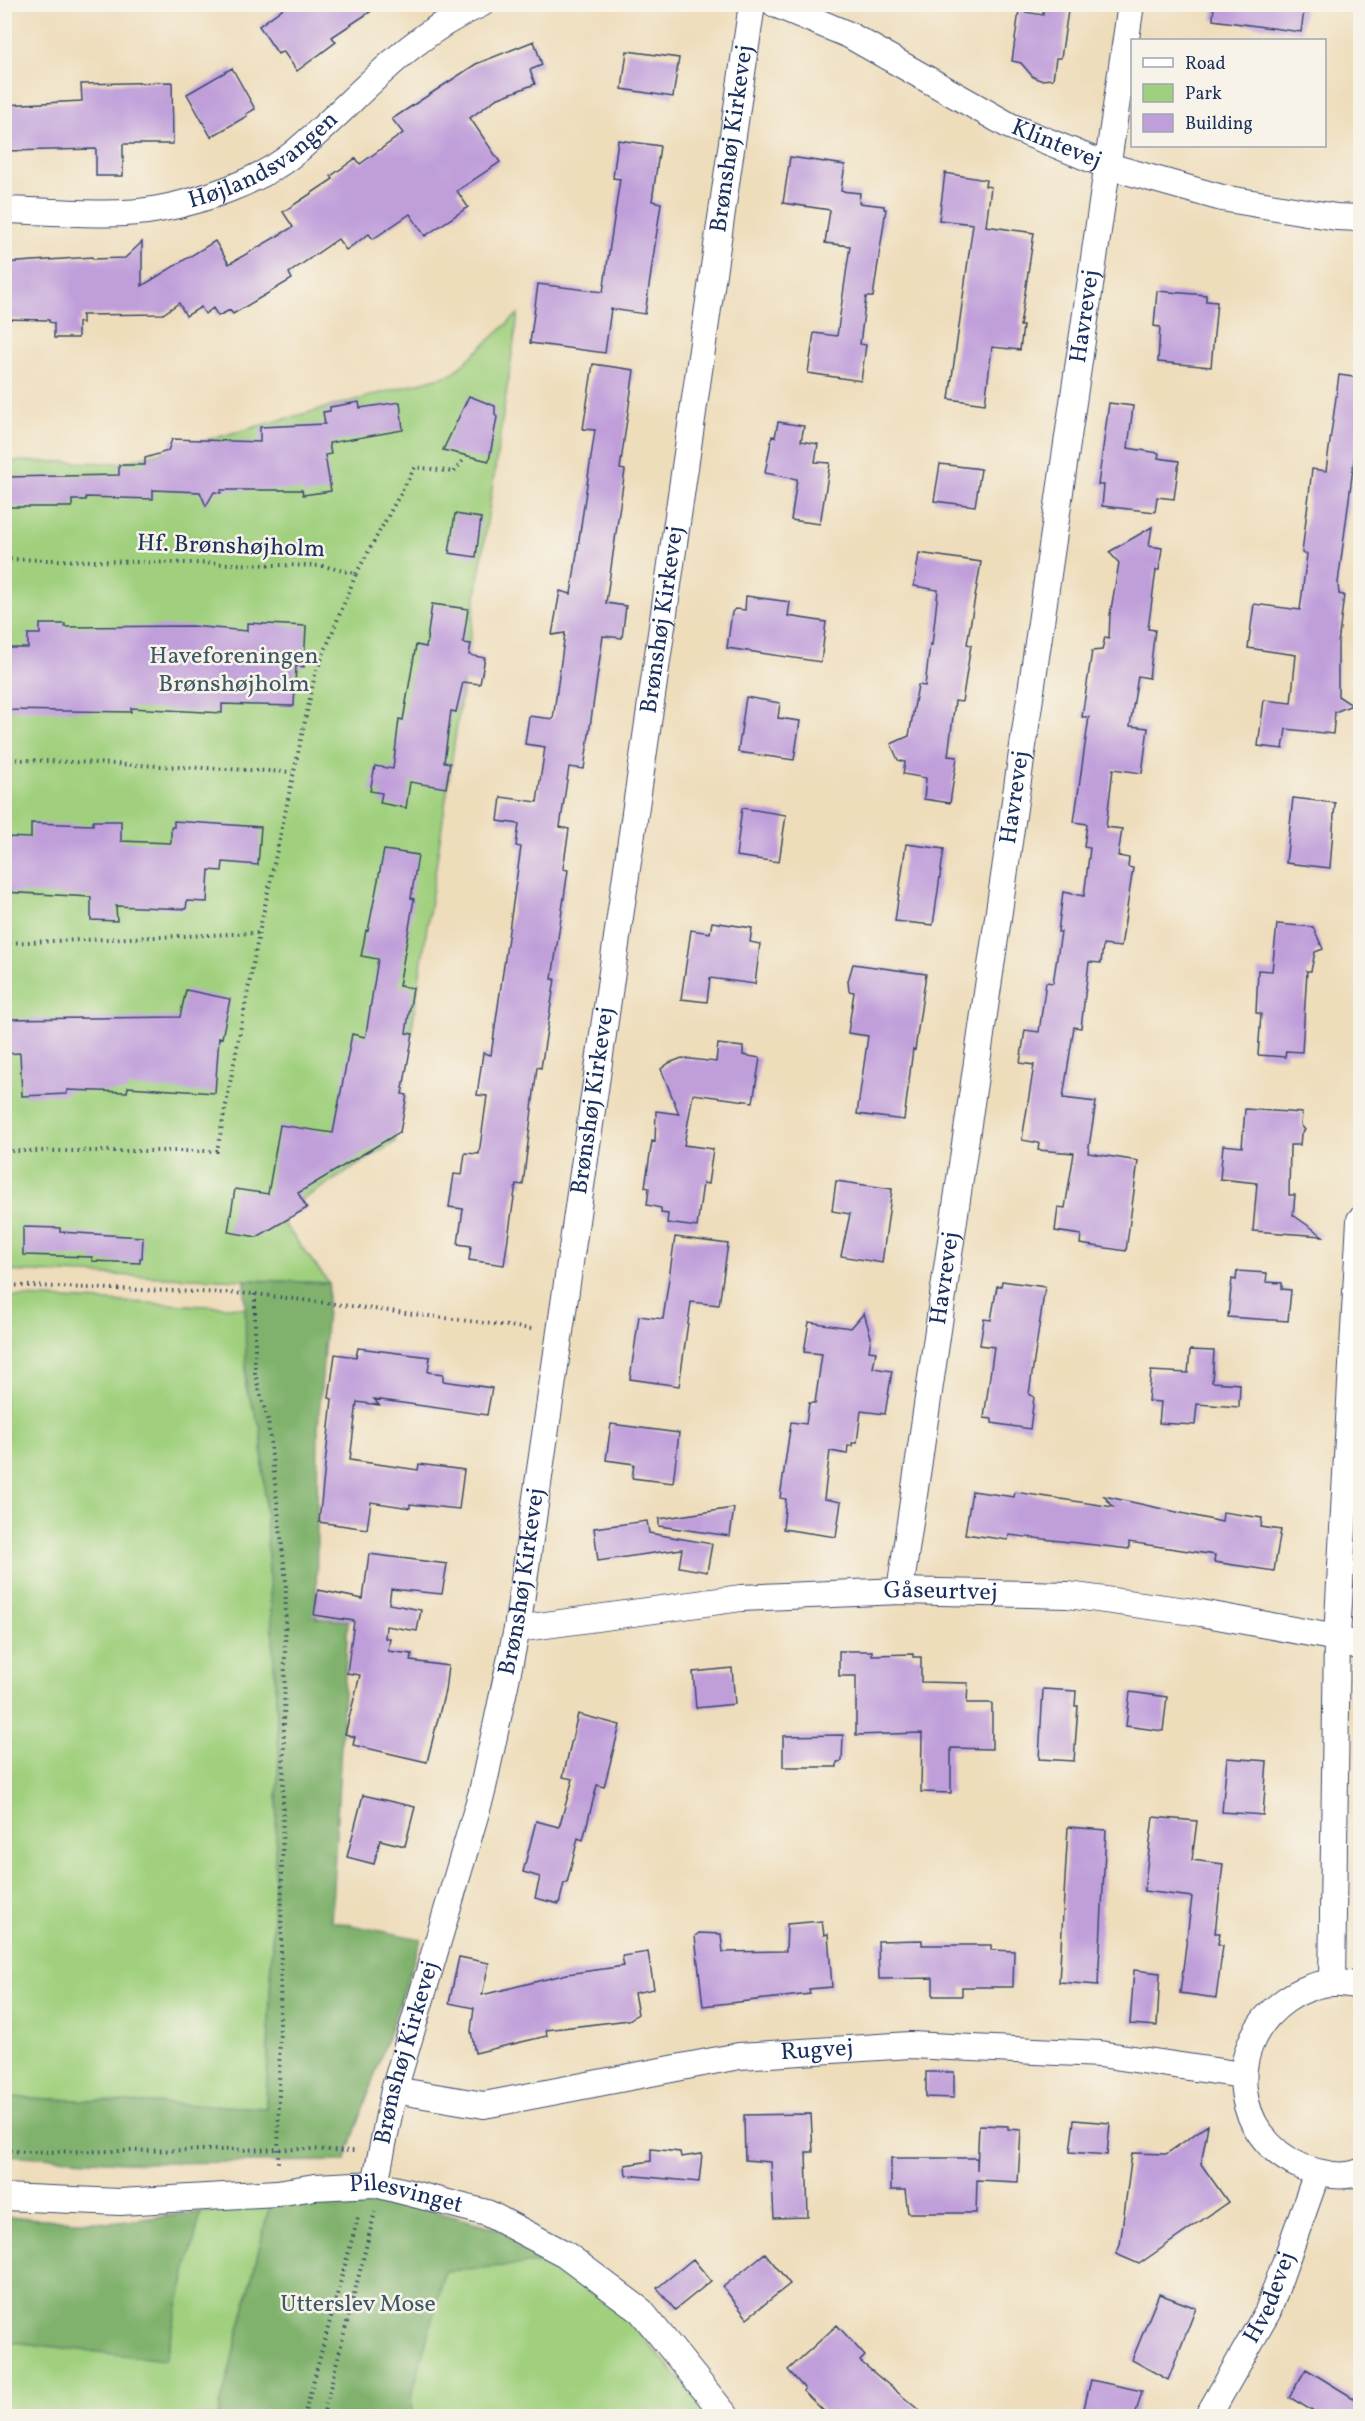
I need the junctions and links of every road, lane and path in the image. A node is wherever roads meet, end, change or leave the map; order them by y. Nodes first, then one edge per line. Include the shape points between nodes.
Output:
1 (481, 4) edge
2 (752, 4) edge
3 (775, 4) edge
4 (1131, 4) edge
5 (1108, 166) junction
6 (4, 210) edge
7 (1360, 218) edge
8 (464, 459) dead end
9 (4, 559) edge
10 (356, 574) junction
11 (4, 759) edge
12 (292, 772) junction
13 (259, 933) junction
14 (4, 943) edge
15 (4, 1151) edge
16 (1360, 1220) edge
17 (4, 1285) edge
18 (255, 1294) junction
19 (560, 1333) junction
20 (900, 1591) junction
21 (517, 1629) junction
22 (1336, 1638) junction
23 (1360, 1647) edge
24 (1332, 1983) junction
25 (1360, 1986) edge
26 (1242, 2075) junction
27 (394, 2090) junction
28 (4, 2150) edge
29 (278, 2150) junction
30 (381, 2152) junction
31 (1360, 2172) edge
32 (1317, 2173) junction
33 (375, 2184) junction
34 (278, 2193) junction
35 (4, 2198) edge
36 (304, 2416) edge
37 (323, 2416) edge
38 (726, 2416) edge
39 (1208, 2416) edge

1 - 6 street, Højlandsvangen via 446,21 406,48 292,155 248,180 159,210
2 - 19 street, Brønshøj Kirkevej
3 - 5 street, Klintevej via 849,35 1010,126
4 - 5 street, Havrevej
5 - 7 street, Klintevej via 1222,198
5 - 20 street, Havrevej
8 - 10 path via 454,472 415,467
9 - 10 path, Hf. Brønshøjholm via 323,566
10 - 12 path, Hf. Brønshøjholm via 315,675
11 - 12 path
12 - 13 path, Hf. Brønshøjholm
13 - 14 path
13 - 15 path, Hf. Brønshøjholm via 217,1151
16 - 22 street
17 - 18 path
18 - 19 path
18 - 29 path via 255,1374 268,1420 286,1582
19 - 21 street, Brønshøj Kirkevej
20 - 21 street, Gåseurtvej via 741,1598
20 - 22 street, Gåseurtvej via 1068,1595 1201,1612
21 - 27 street, Brønshøj Kirkevej via 483,1792
22 - 23 street, Gåseurtvej
22 - 24 street
24 - 25 street
24 - 26 street via 1298,1992 1270,2012 1250,2041
26 - 27 street, Rugvej via 1100,2054 910,2045 739,2056 484,2105
26 - 32 street via 1246,2108 1262,2137 1286,2160
27 - 30 street, Brønshøj Kirkevej
28 - 29 path
29 - 30 path
29 - 34 path
30 - 33 street, Brønshøj Kirkevej
31 - 32 street
32 - 39 street, Hvedevej via 1268,2312
33 - 34 street, Pilesvinget
33 - 36 path via 356,2220
33 - 37 path via 376,2218
33 - 38 street, Pilesvinget via 487,2212 565,2254 641,2311
34 - 35 street, Pilesvinget via 120,2202

